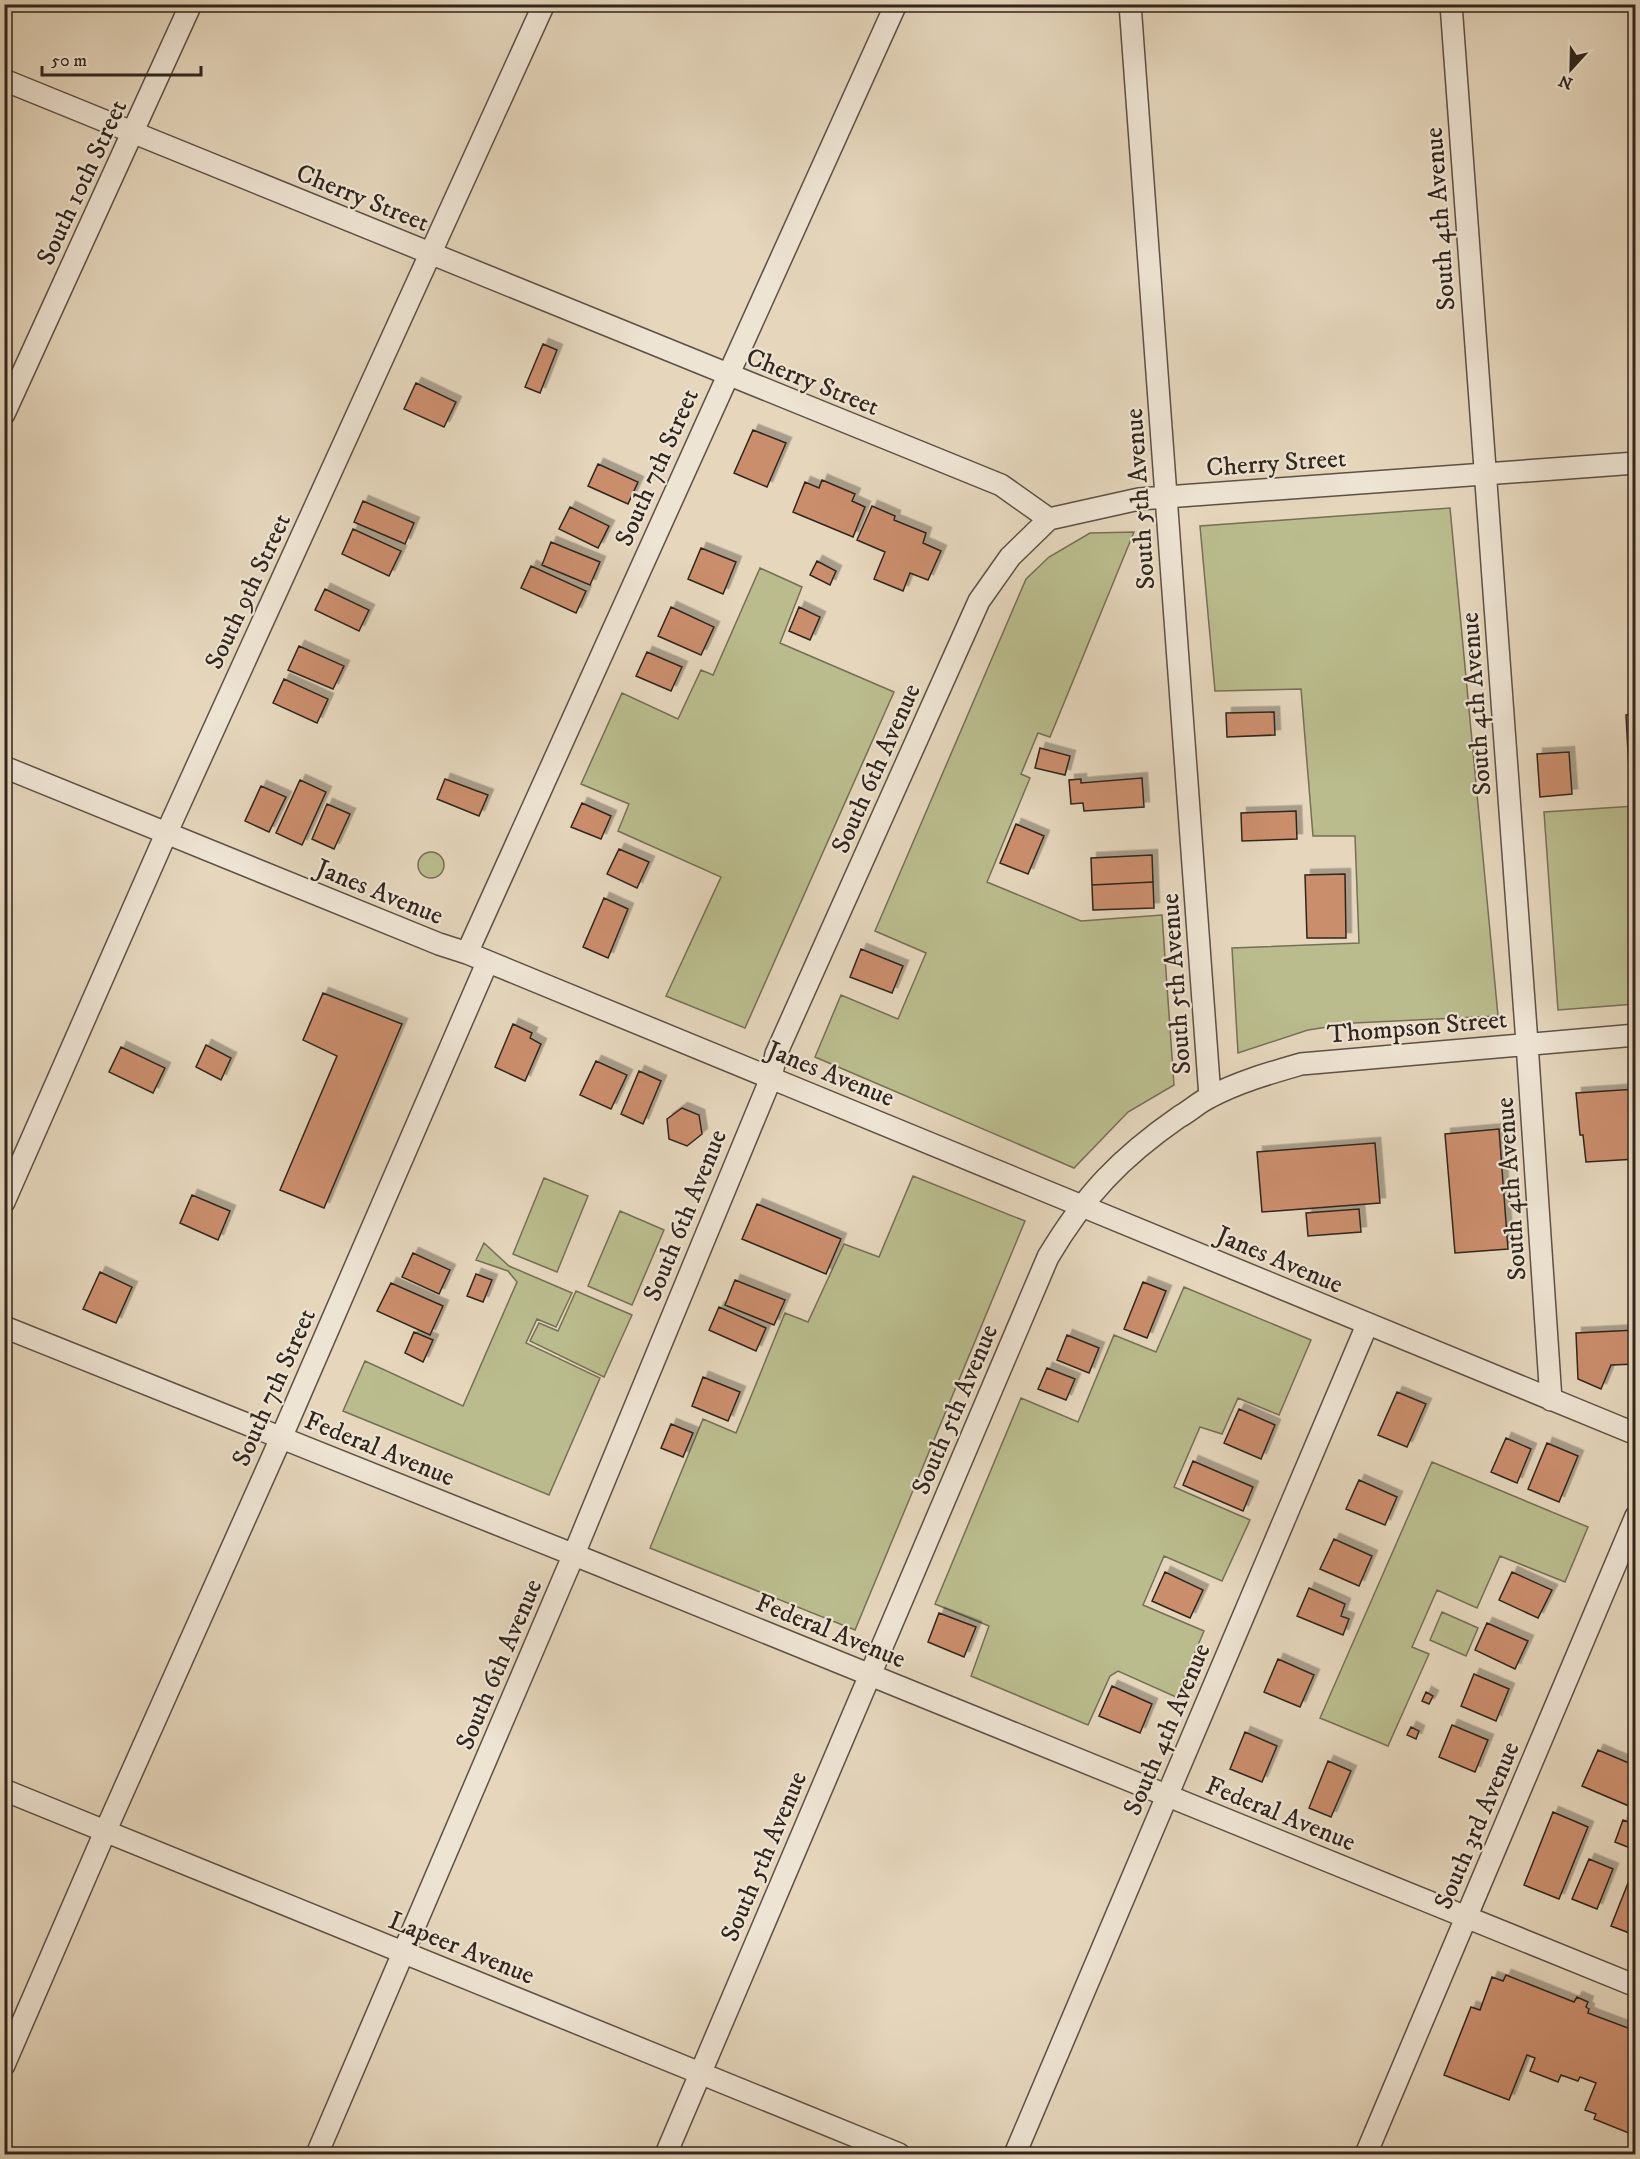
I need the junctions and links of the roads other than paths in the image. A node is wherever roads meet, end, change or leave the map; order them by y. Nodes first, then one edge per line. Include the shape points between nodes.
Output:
1 (191, 4) edge
2 (544, 4) edge
3 (896, 4) edge
4 (1130, 4) edge
5 (1451, 4) edge
6 (4, 80) edge
7 (133, 132) junction
8 (430, 254) junction
9 (728, 375) junction
10 (4, 414) edge
11 (1635, 463) edge
12 (1485, 474) junction
13 (1166, 496) junction
14 (1049, 519) junction
15 (4, 767) edge
16 (166, 834) junction
17 (467, 953) junction
18 (487, 963) junction
19 (1635, 1035) edge
20 (1527, 1043) junction
21 (771, 1078) junction
22 (1210, 1097) junction
23 (4, 1202) edge
24 (1082, 1206) junction
25 (1367, 1325) junction
26 (4, 1327) edge
27 (1551, 1400) junction
28 (1635, 1434) edge
29 (281, 1438) junction
30 (1635, 1516) edge
31 (574, 1554) junction
32 (869, 1674) junction
33 (4, 1790) edge
34 (1167, 1797) junction
35 (105, 1832) junction
36 (1467, 1917) junction
37 (404, 1953) junction
38 (1635, 1986) edge
39 (4, 2065) edge
40 (701, 2073) junction
41 (317, 2154) edge
42 (666, 2154) edge
43 (899, 2154) edge
44 (1015, 2154) edge
45 (1365, 2154) edge

1 - 7 street, South 10th Street
2 - 8 street, South 9th Street
3 - 9 street, South 7th Street
4 - 13 street, South 5th Avenue
5 - 12 street, South 4th Avenue
6 - 7 street, Cherry Street
7 - 8 street, Cherry Street
7 - 10 street, South 10th Street
8 - 9 street, Cherry Street
8 - 16 street, South 9th Street
9 - 14 street, Cherry Street via 1000,485
9 - 17 street, South 7th Street
11 - 12 street, Cherry Street
12 - 13 street, Cherry Street
12 - 20 street, South 4th Avenue
13 - 14 street, Cherry Street
13 - 22 street, South 5th Avenue
14 - 21 street, South 6th Avenue via 1010,557 979,601 776,1054
15 - 16 street, Janes Avenue
16 - 17 street, Janes Avenue
16 - 23 street, South 9th Street
17 - 18 street, Janes Avenue
18 - 21 street, Janes Avenue
18 - 29 street, South 7th Street
19 - 20 street, Thompson Street
20 - 22 street, Thompson Street via 1301,1064
20 - 27 street, South 4th Avenue
21 - 24 street, Janes Avenue
21 - 31 street, South 6th Avenue
22 - 24 street, South 5th Avenue via 1118,1164
24 - 25 street, Janes Avenue
24 - 32 street, South 5th Avenue via 1048,1257
25 - 27 street, Janes Avenue
25 - 34 street, South 4th Avenue
26 - 29 street, Federal Avenue
27 - 28 street, Janes Avenue
29 - 31 street, Federal Avenue
29 - 35 street, South 7th Street
30 - 36 street, South 3rd Avenue
31 - 32 street, Federal Avenue
31 - 37 street, South 6th Avenue
32 - 34 street, Federal Avenue
32 - 40 street, South 5th Avenue
33 - 35 street, Lapeer Avenue
34 - 36 street, Federal Avenue
34 - 44 street, South 4th Avenue
35 - 37 street, Lapeer Avenue
35 - 39 street, South 7th Street
36 - 38 street, Federal Avenue
36 - 45 street, South 3rd Avenue
37 - 40 street, Lapeer Avenue
37 - 41 street, South 6th Avenue
40 - 42 street, South 5th Avenue
40 - 43 street, Lapeer Avenue

